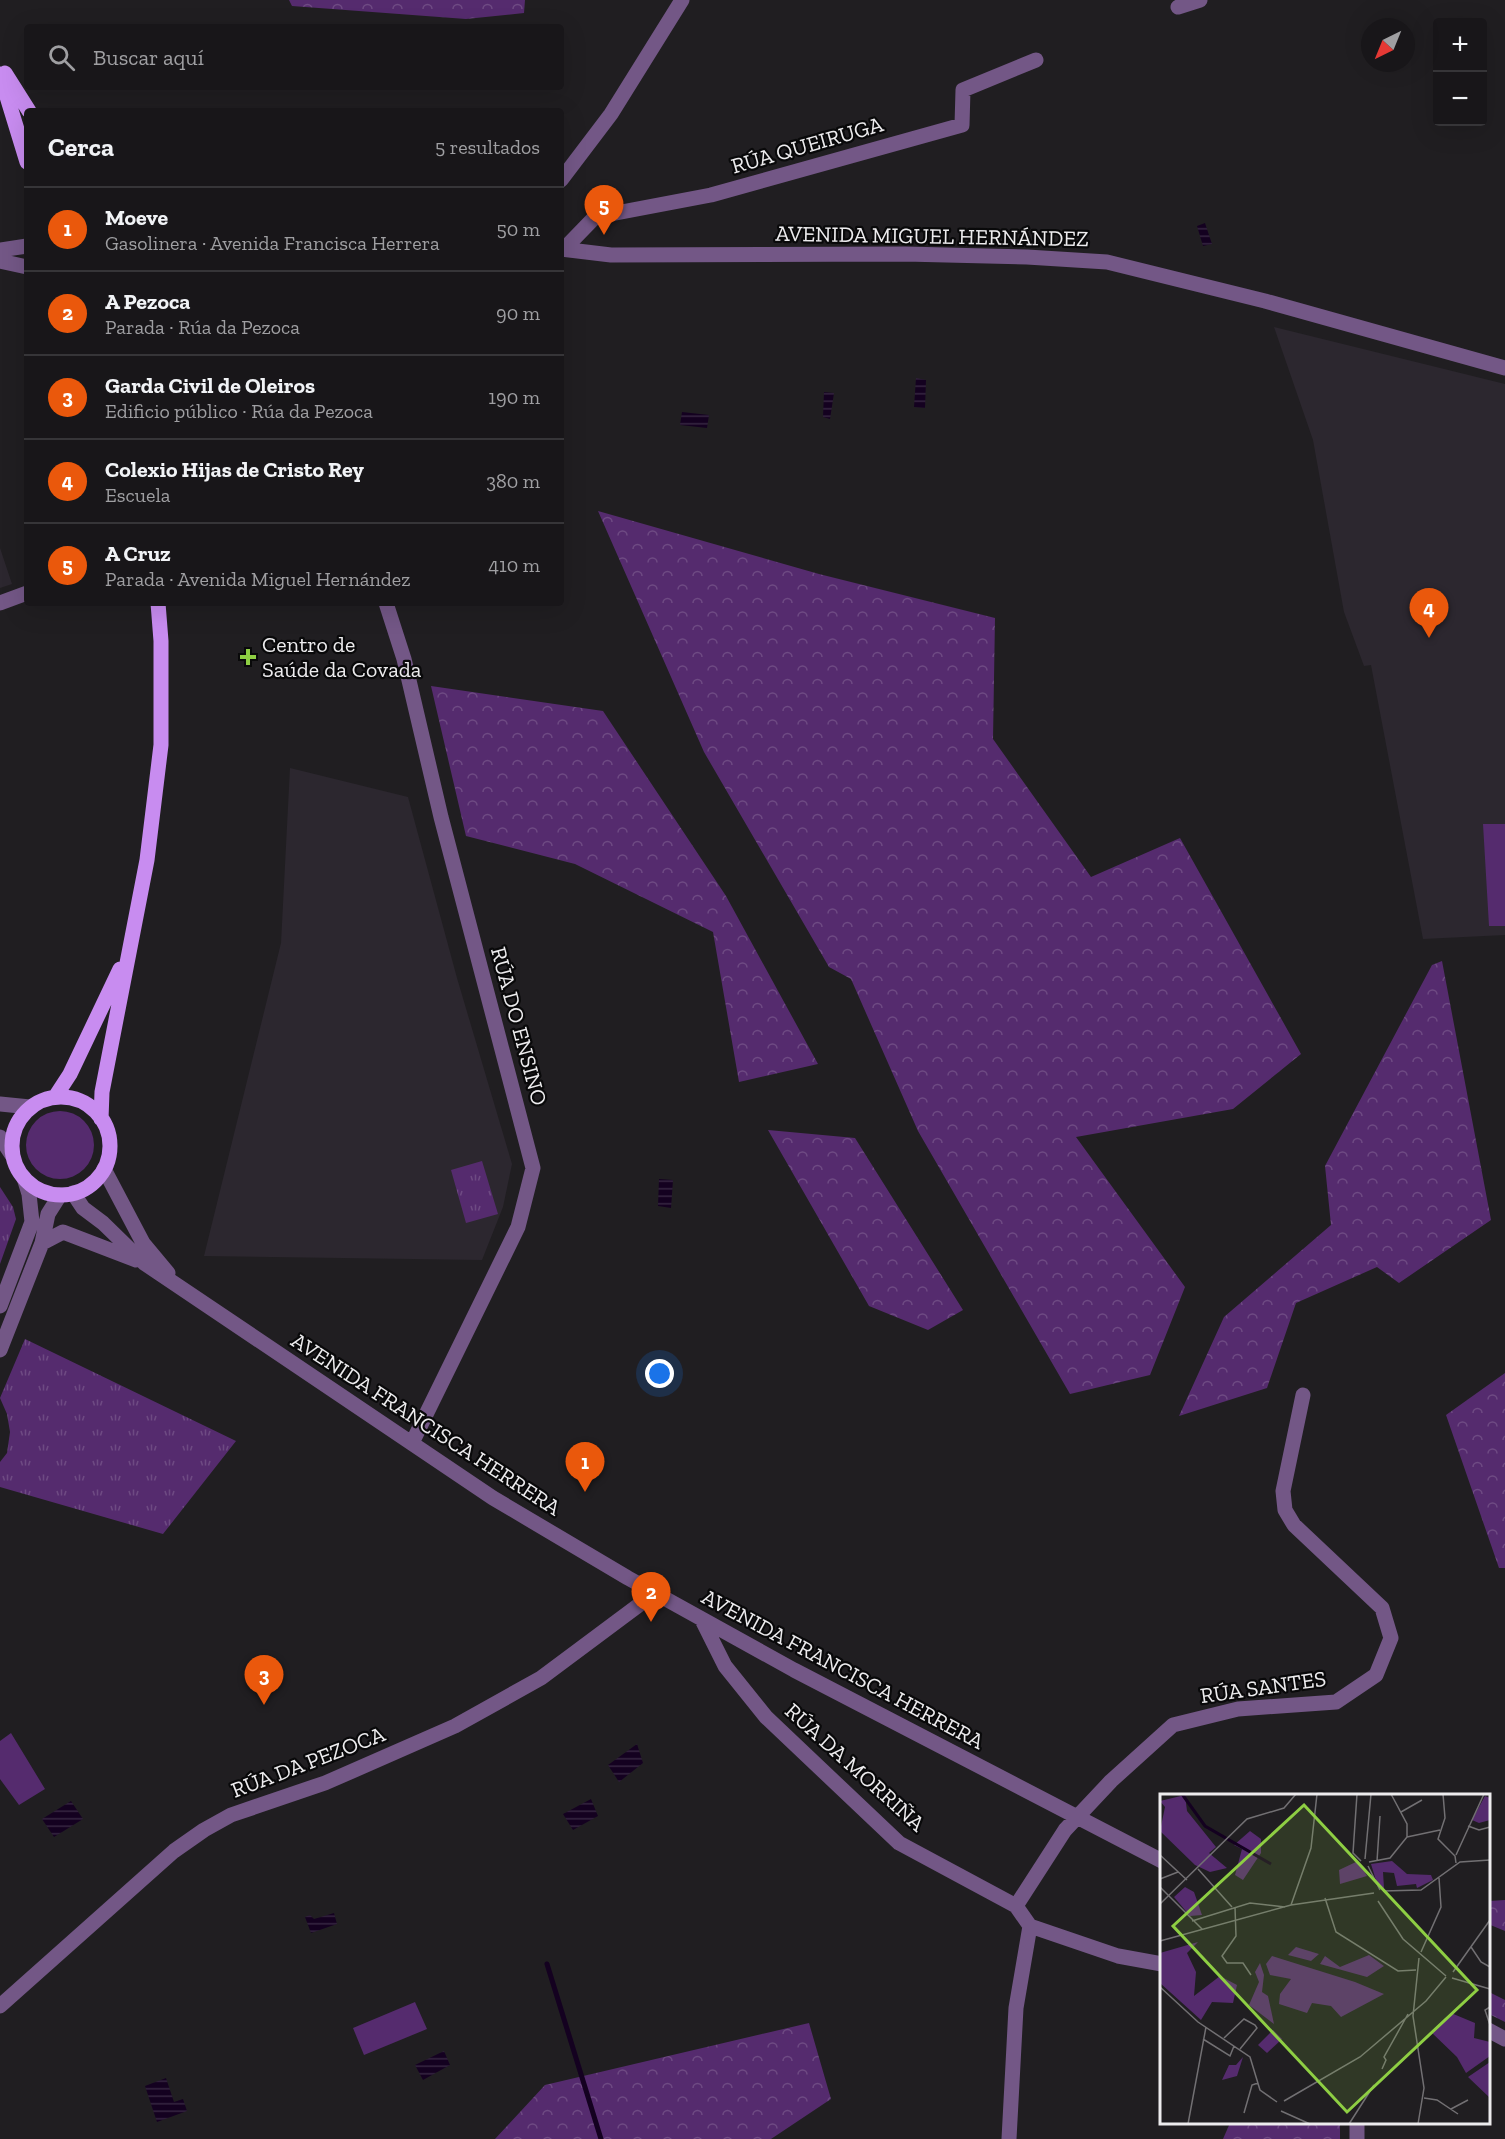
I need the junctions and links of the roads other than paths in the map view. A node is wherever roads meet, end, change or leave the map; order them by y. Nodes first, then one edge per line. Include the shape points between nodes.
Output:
1 (682, 0) edge
2 (1200, 0) edge
3 (1178, 7) dead end
4 (1036, 60) dead end
5 (0, 67) edge
6 (0, 74) edge
7 (27, 108) edge
8 (24, 152) edge
9 (564, 176) edge
10 (24, 246) edge
11 (564, 247) edge
12 (564, 249) edge
13 (0, 250) edge
14 (0, 261) edge
15 (24, 266) edge
16 (1505, 368) edge
17 (24, 594) edge
18 (0, 603) edge
19 (158, 606) edge
20 (387, 606) edge
21 (128, 953) junction
22 (55, 1097) junction
23 (0, 1104) edge
24 (30, 1107) junction
25 (101, 1119) junction
26 (0, 1137) edge
27 (12, 1155) junction
28 (104, 1170) junction
29 (24, 1178) junction
30 (66, 1194) junction
31 (42, 1243) junction
32 (144, 1263) junction
33 (179, 1288) junction
34 (0, 1306) edge
35 (0, 1350) edge
36 (1303, 1395) dead end
37 (412, 1443) junction
38 (655, 1593) junction
39 (702, 1620) junction
40 (1077, 1817) junction
41 (1160, 1860) edge
42 (1016, 1906) junction
43 (1030, 1926) junction
44 (1160, 1964) edge
45 (0, 2006) edge
46 (1490, 2031) edge
47 (1505, 2039) edge
48 (1009, 2139) edge

1 - 9 street via 611,114
2 - 3 street
4 - 11 street, RÚA QUEIRUGA via 963,90 962,125 711,195 595,217
5 - 7 main road
6 - 8 main road
10 - 13 street
12 - 16 street, AVENIDA MIGUEL HERNÁNDEZ via 611,255 905,254 1107,262
14 - 15 street
17 - 18 street
19 - 21 main road via 161,745 147,860
20 - 37 street, RÚA DO ENSINO via 404,659 533,1168 518,1227
21 - 22 main road
21 - 25 main road via 102,1092
22 - 24 main road
22 - 25 main road via 81,1101
23 - 24 street
24 - 27 main road via 15,1128
25 - 28 main road via 109,1144
26 - 27 street
27 - 29 main road
28 - 30 main road via 85,1188
28 - 33 street, AVENIDA FRANCISCA HERRERA via 143,1243
29 - 30 main road via 46,1193
29 - 34 street via 32,1222
30 - 31 street via 48,1214
30 - 32 street, AVENIDA FRANCISCA HERRERA
31 - 32 street, AVENIDA FRANCISCA HERRERA via 63,1233
31 - 35 street
32 - 33 street, AVENIDA FRANCISCA HERRERA
33 - 37 street, AVENIDA FRANCISCA HERRERA
36 - 40 street, RÚA SANTES via 1283,1491 1286,1510 1294,1525 1382,1608 1391,1638 1376,1675 1336,1702 1238,1709 1173,1725
37 - 38 street, AVENIDA FRANCISCA HERRERA via 493,1498
38 - 39 street, AVENIDA FRANCISCA HERRERA
38 - 45 street, RÚA DA PEZOCA via 541,1678 455,1726 325,1783 231,1815 204,1830 174,1851
39 - 40 street, AVENIDA FRANCISCA HERRERA
39 - 42 street, RÚA DA MORRIÑA via 725,1666 766,1717 899,1843
40 - 41 street, AVENIDA FRANCISCA HERRERA
40 - 42 street
42 - 43 street, RÚA DA MORRIÑA
43 - 44 street via 1118,1956
43 - 48 street via 1016,2008
46 - 47 street

